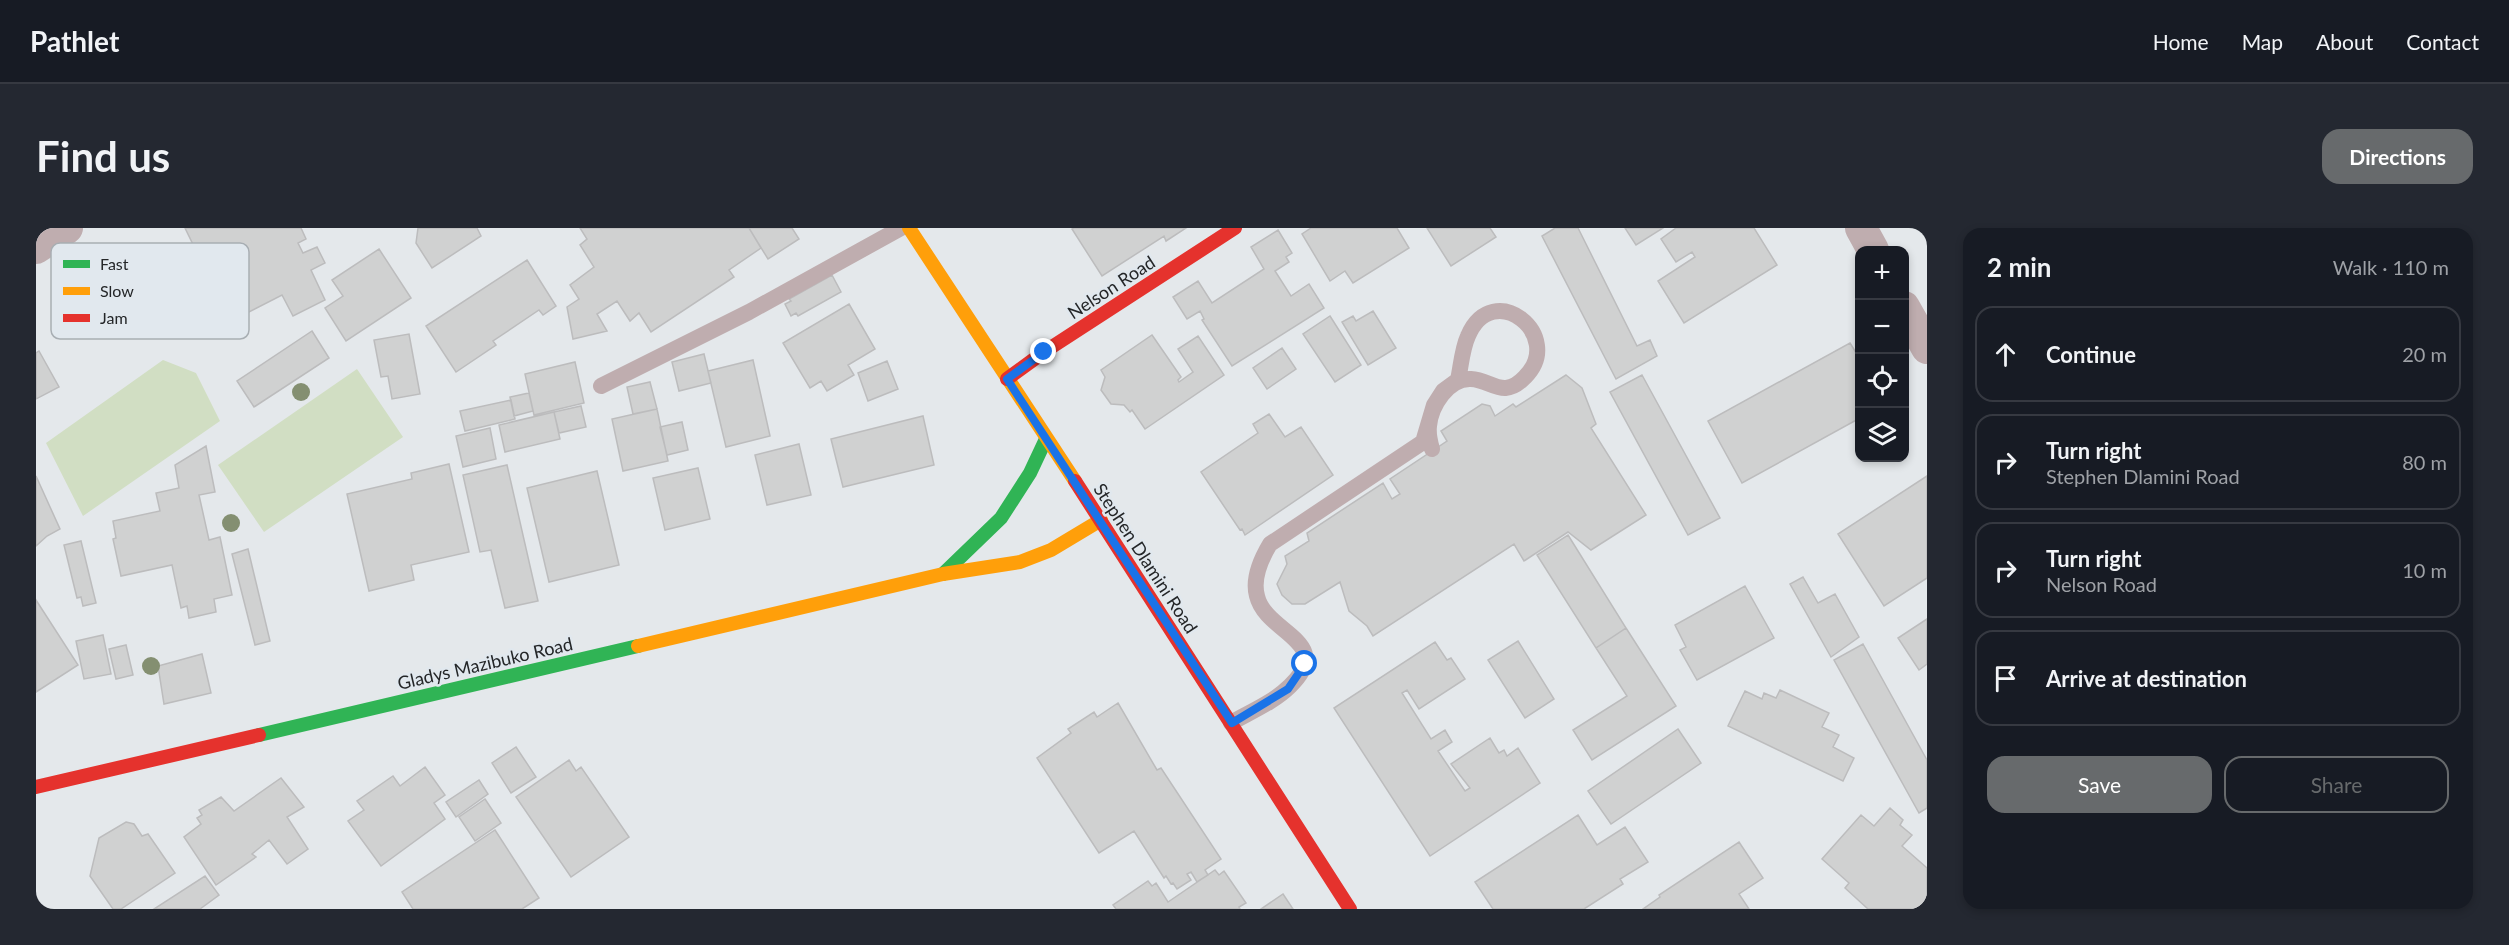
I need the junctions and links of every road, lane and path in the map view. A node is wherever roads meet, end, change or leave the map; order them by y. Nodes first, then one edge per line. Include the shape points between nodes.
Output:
1 (67, 228) edge
2 (901, 228) edge
3 (909, 228) edge
4 (1235, 228) edge
5 (1861, 228) edge
6 (1871, 246) edge
7 (36, 248) edge
8 (1909, 314) edge
9 (1927, 348) edge
10 (1007, 379) junction
11 (601, 386) dead end
12 (1046, 439) junction
13 (1432, 449) dead end
14 (1101, 520) junction
15 (942, 574) junction
16 (1232, 723) junction
17 (36, 787) edge
18 (1350, 909) edge

1 - 7 street
2 - 11 lane via 749,312
3 - 10 street, Stephen Dlamini Road
4 - 10 street, Nelson Road
5 - 6 street
8 - 9 street
10 - 12 street, Stephen Dlamini Road
12 - 14 street, Stephen Dlamini Road
12 - 15 street via 1001,518
13 - 16 lane via 1429,428 1435,406 1454,384 1474,379 1503,389 1519,384 1528,375 1537,352 1536,341 1532,328 1519,316 1495,311 1476,322 1467,336 1458,380 1443,391 1434,405 1423,442 1270,544 1256,579 1257,596 1262,607 1300,644 1306,655 1305,664 1288,689
14 - 15 street, Gladys Mazibuko Road via 1029,559
14 - 16 street, Stephen Dlamini Road
15 - 17 street, Gladys Mazibuko Road
16 - 18 street, Stephen Dlamini Road

